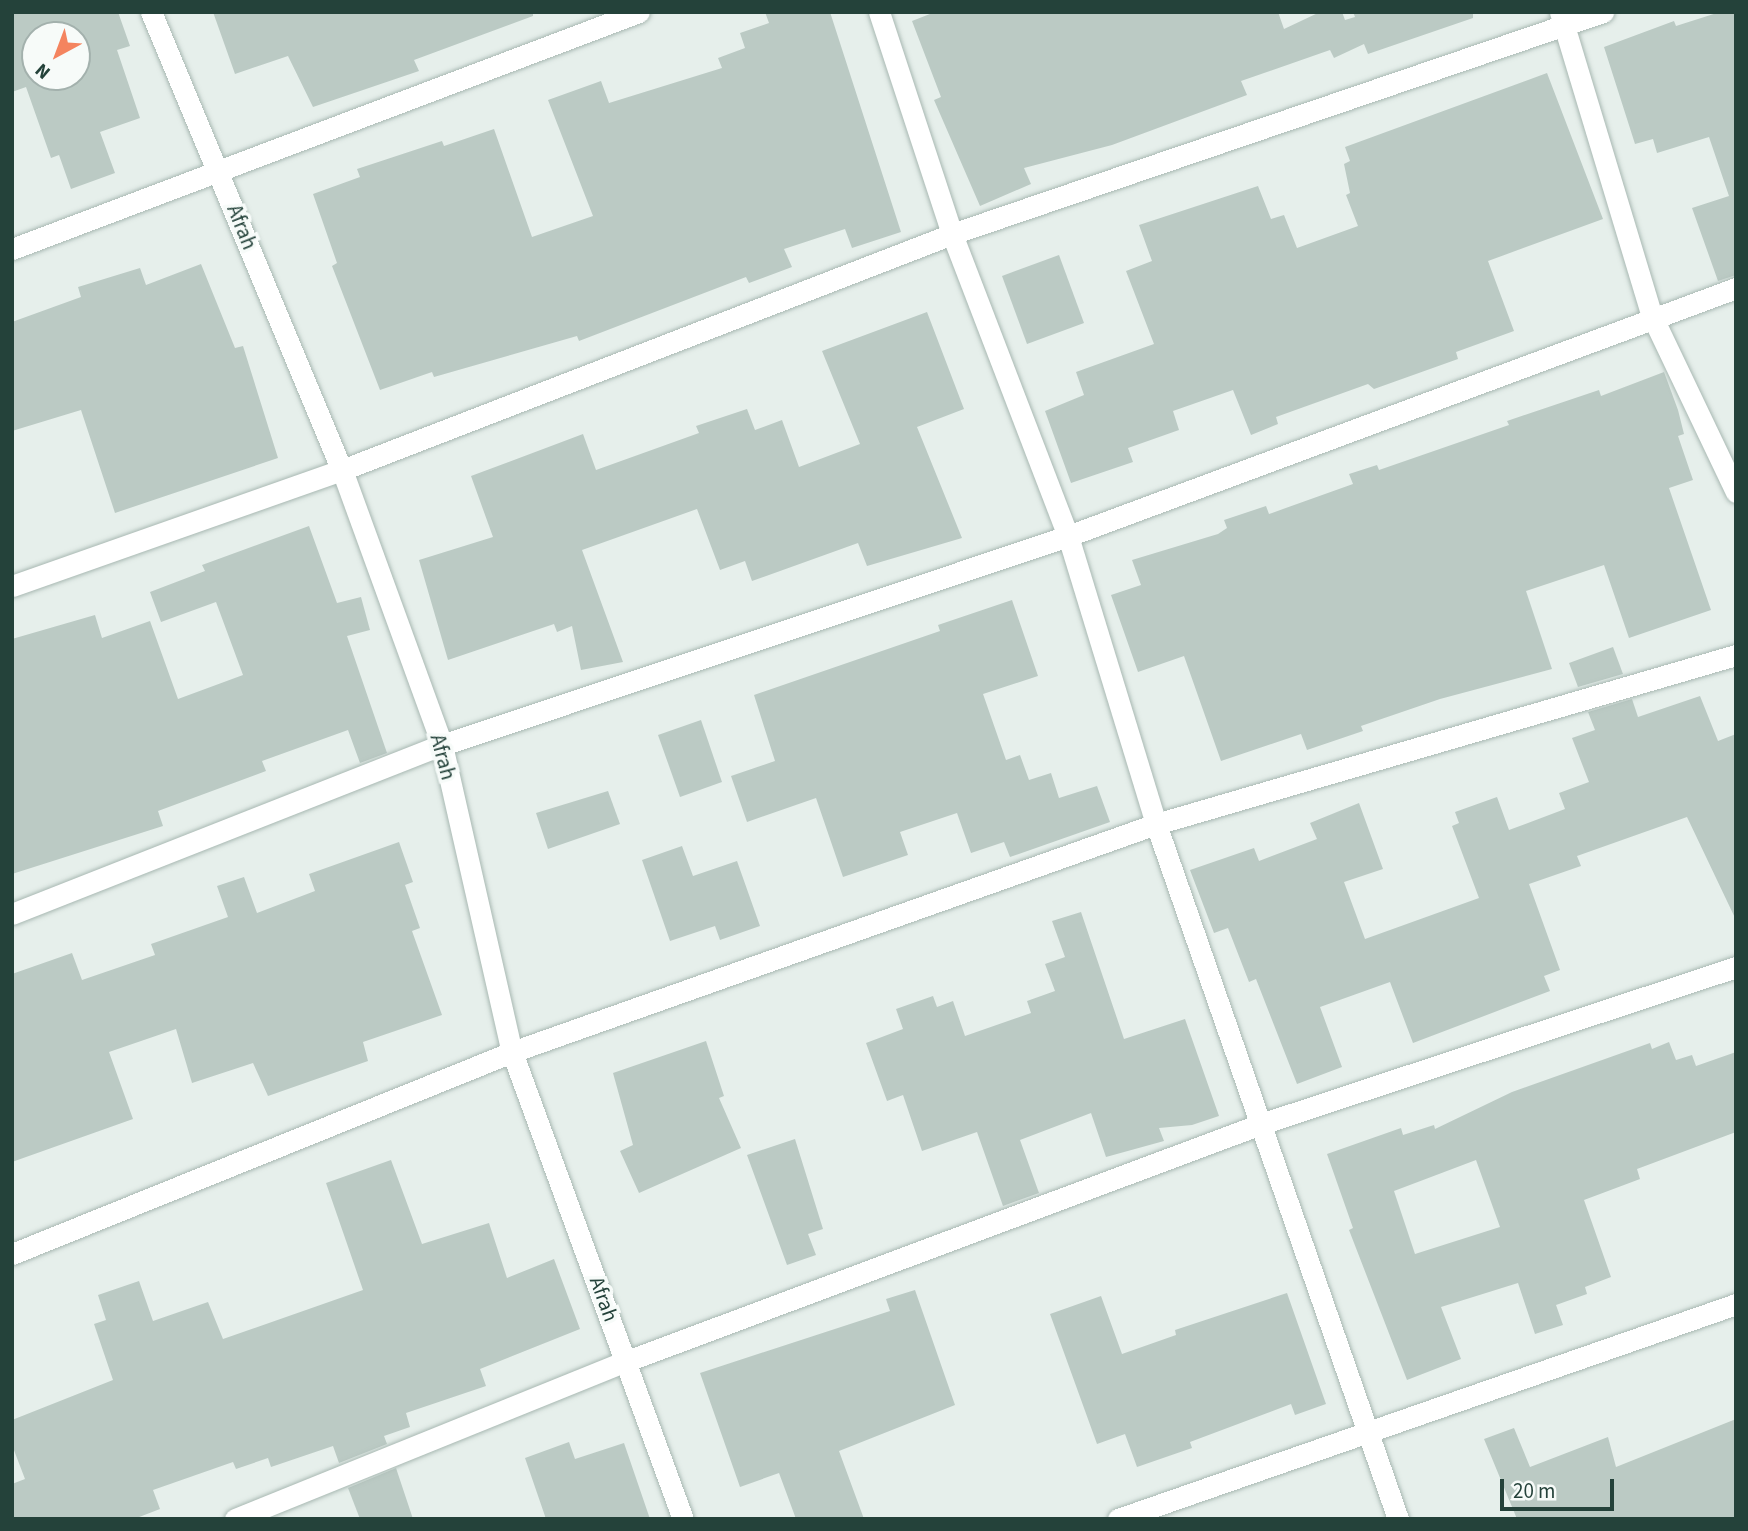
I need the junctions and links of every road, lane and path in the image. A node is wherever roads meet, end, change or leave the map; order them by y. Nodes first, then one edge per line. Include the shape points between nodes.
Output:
1 (151, 12) edge
2 (639, 12) edge
3 (879, 12) edge
4 (1603, 12) edge
5 (1562, 20) edge
6 (219, 172) junction
7 (952, 234) junction
8 (12, 249) edge
9 (1736, 288) edge
10 (1652, 316) junction
11 (342, 470) junction
12 (1736, 492) edge
13 (1068, 536) junction
14 (12, 586) edge
15 (1736, 655) edge
16 (442, 745) junction
17 (1156, 824) junction
18 (12, 914) edge
19 (1736, 967) edge
20 (512, 1052) junction
21 (1261, 1124) junction
22 (12, 1254) edge
23 (1736, 1304) edge
24 (627, 1361) junction
25 (1367, 1431) junction
26 (235, 1519) edge
27 (683, 1519) edge
28 (1118, 1519) edge
29 (1398, 1519) edge

1 - 6 street, Afrah
2 - 6 street
3 - 7 street
4 - 5 street
5 - 7 street
5 - 10 street
6 - 8 street
6 - 11 street, Afrah
7 - 11 street
7 - 13 street
9 - 10 street
10 - 12 street
10 - 13 street
11 - 14 street
11 - 16 street, Afrah
13 - 16 street
13 - 17 street
15 - 17 street
16 - 18 street
16 - 20 street, Afrah
17 - 20 street
17 - 21 street
19 - 21 street
20 - 22 street
20 - 24 street, Afrah
21 - 24 street
21 - 25 street
23 - 25 street
24 - 26 street
24 - 27 street, Afrah
25 - 28 street
25 - 29 street

